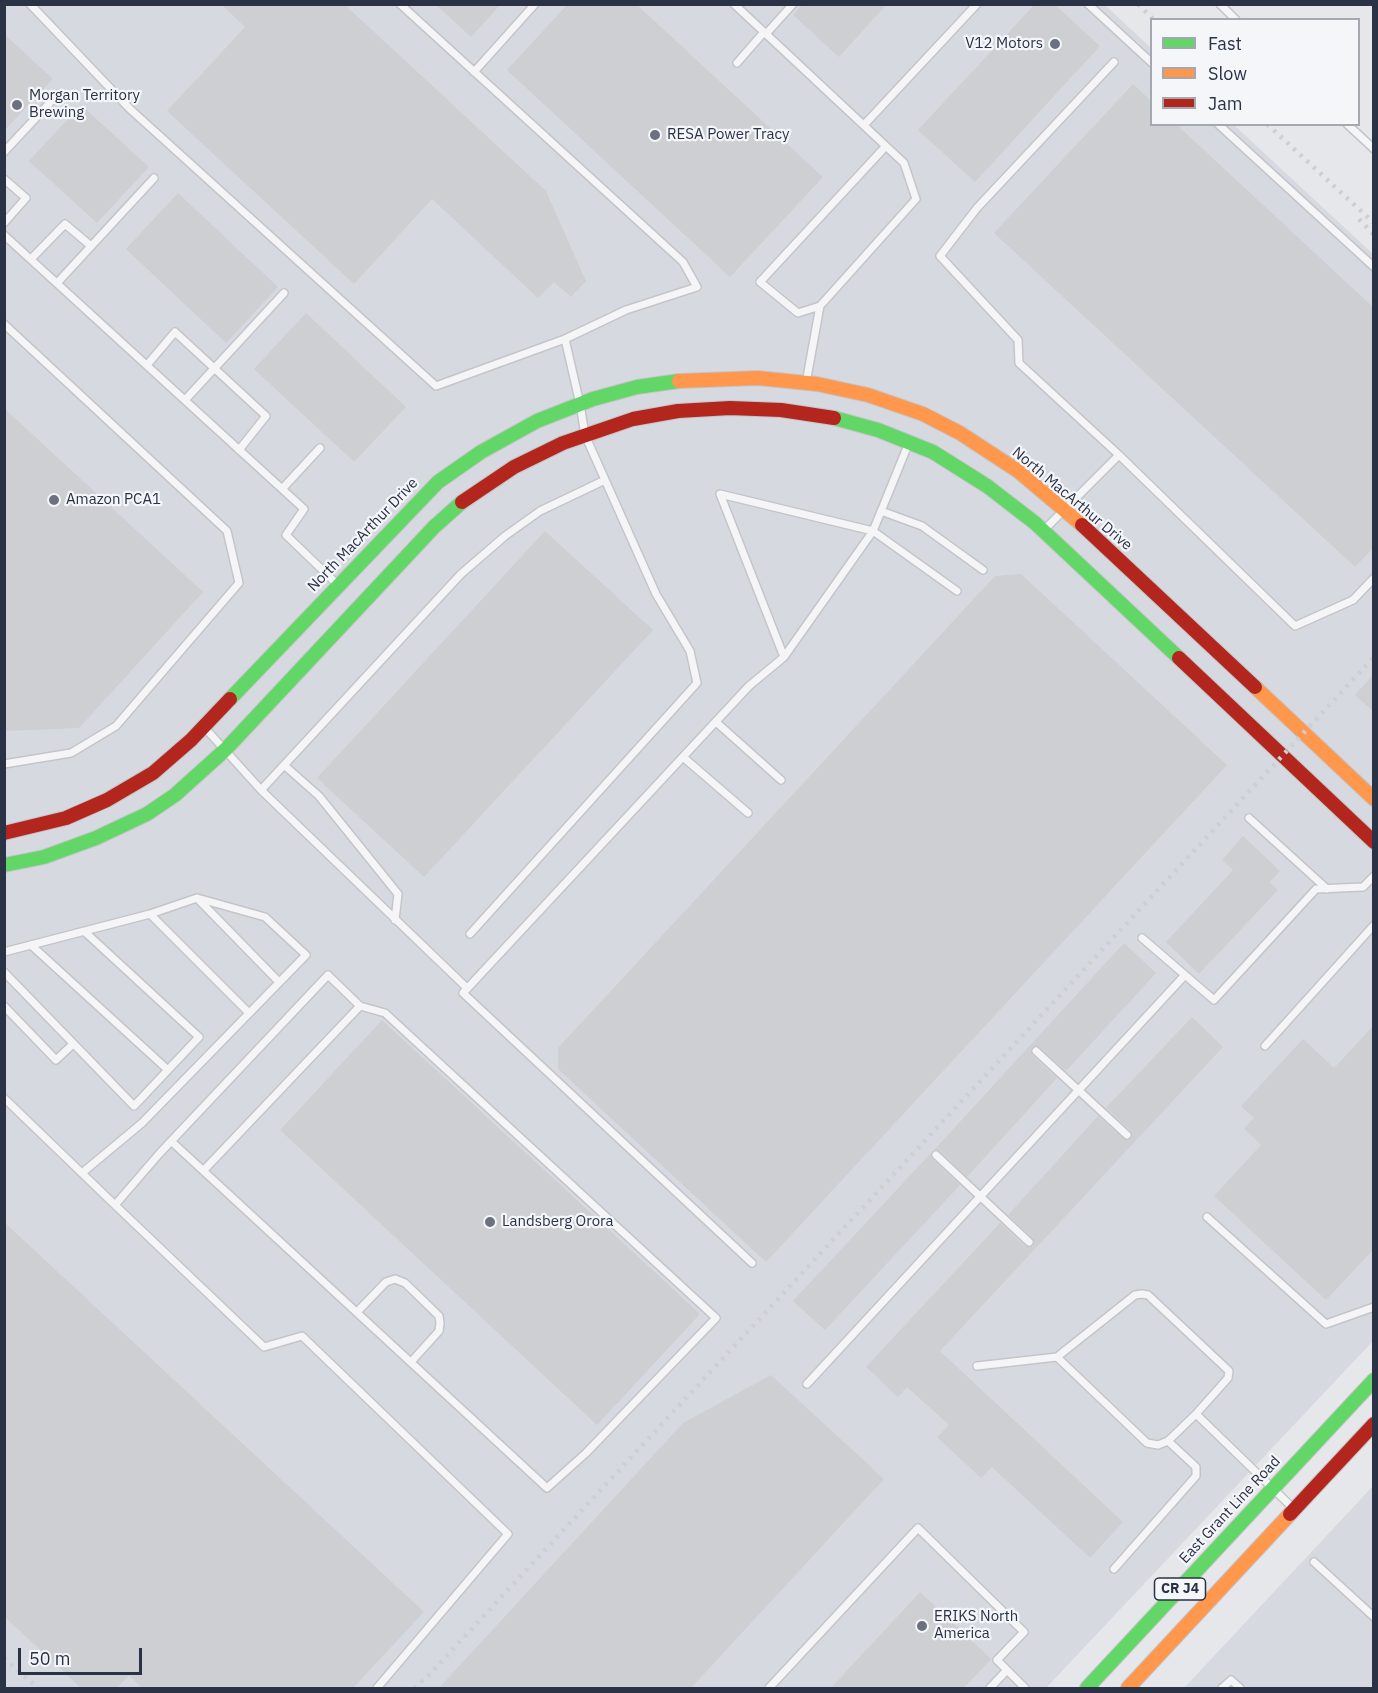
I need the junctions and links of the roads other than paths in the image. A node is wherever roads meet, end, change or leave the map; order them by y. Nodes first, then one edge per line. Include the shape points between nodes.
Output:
1 (30, 4) edge
2 (400, 4) edge
3 (535, 4) edge
4 (734, 4) edge
5 (794, 4) edge
6 (977, 4) edge
7 (1088, 4) edge
8 (1220, 4) edge
9 (1234, 18) edge
10 (765, 33) junction
11 (1150, 61) edge
12 (1114, 62) dead end
13 (737, 63) dead end
14 (474, 72) junction
15 (58, 94) dead end
16 (864, 125) junction
17 (1220, 126) edge
18 (1349, 126) edge
19 (886, 146) junction
20 (1374, 149) edge
21 (4, 152) edge
22 (154, 178) dead end
23 (4, 179) edge
24 (4, 223) edge
25 (4, 235) edge
26 (90, 246) junction
27 (31, 259) junction
28 (1374, 267) edge
29 (57, 283) junction
30 (284, 293) dead end
31 (820, 306) junction
32 (4, 324) edge
33 (565, 339) junction
34 (147, 365) junction
35 (214, 369) junction
36 (806, 383) junction
37 (185, 400) junction
38 (580, 404) junction
39 (585, 435) junction
40 (909, 442) junction
41 (320, 448) dead end
42 (239, 450) junction
43 (1119, 455) junction
44 (605, 480) junction
45 (282, 489) junction
46 (1065, 510) junction
47 (881, 511) junction
48 (873, 531) junction
49 (1043, 531) junction
50 (983, 570) dead end
51 (1374, 578) edge
52 (338, 585) junction
53 (957, 591) dead end
54 (784, 657) junction
55 (716, 722) junction
56 (204, 726) junction
57 (225, 750) junction
58 (684, 756) junction
59 (4, 764) edge
60 (284, 765) junction
61 (781, 780) dead end
62 (261, 790) junction
63 (1374, 800) edge
64 (748, 813) dead end
65 (1249, 818) dead end
66 (4, 833) edge
67 (1374, 842) edge
68 (4, 865) edge
69 (1372, 882) edge
70 (1327, 889) junction
71 (197, 898) junction
72 (150, 914) junction
73 (395, 921) junction
74 (1374, 925) edge
75 (85, 932) junction
76 (470, 933) dead end
77 (1142, 938) dead end
78 (31, 945) junction
79 (4, 952) edge
80 (4, 972) edge
81 (1185, 975) junction
82 (279, 982) junction
83 (468, 988) junction
84 (4, 1006) edge
85 (360, 1006) junction
86 (249, 1013) junction
87 (74, 1044) junction
88 (1265, 1046) dead end
89 (1036, 1051) dead end
90 (168, 1070) junction
91 (1078, 1091) junction
92 (4, 1098) edge
93 (1127, 1135) dead end
94 (171, 1142) junction
95 (936, 1155) dead end
96 (204, 1170) junction
97 (82, 1173) junction
98 (981, 1196) junction
99 (115, 1204) junction
100 (1207, 1217) dead end
101 (1029, 1242) dead end
102 (752, 1263) dead end
103 (1374, 1307) edge
104 (357, 1312) junction
105 (1057, 1357) junction
106 (411, 1362) junction
107 (977, 1366) dead end
108 (1374, 1380) edge
109 (807, 1384) dead end
110 (1196, 1414) junction
111 (1374, 1424) edge
112 (1168, 1441) junction
113 (1273, 1489) junction
114 (1295, 1509) junction
115 (1314, 1562) dead end
116 (1114, 1569) dead end
117 (1374, 1617) edge
118 (1007, 1670) junction
119 (377, 1689) edge
120 (769, 1689) edge
121 (990, 1689) edge
122 (1024, 1689) edge
123 (1087, 1689) edge
124 (1128, 1689) edge
125 (1222, 1689) edge
126 (1240, 1689) edge

1 - 33 lane via 130,109 436,386
2 - 14 lane
3 - 14 lane
4 - 10 lane
5 - 10 lane
6 - 16 lane
7 - 11 lane
8 - 9 lane
10 - 13 lane
10 - 16 lane
12 - 43 lane via 976,208 940,256 1018,340 1019,363
14 - 33 lane via 683,262 697,287 626,310
15 - 21 lane
16 - 19 lane
17 - 28 lane
18 - 20 lane
19 - 31 lane via 904,163 916,199
19 - 31 lane via 760,282 798,313
22 - 26 lane
23 - 24 lane via 26,198
25 - 27 lane
26 - 27 lane via 65,224
26 - 29 lane
27 - 29 lane
29 - 34 lane
30 - 35 lane
31 - 36 lane
32 - 59 lane via 227,531 239,583 116,726 71,753
33 - 38 lane
34 - 35 lane via 175,332
34 - 37 lane
35 - 37 lane
35 - 42 lane via 266,416
36 - 38 main road, North MacArthur Drive via 696,378 637,387
36 - 46 main road, North MacArthur Drive via 868,395 922,414 960,433 1018,471
37 - 42 lane
38 - 39 lane
38 - 52 main road, North MacArthur Drive via 537,421 438,482
39 - 40 main road via 633,419 730,408 831,417
39 - 44 lane
39 - 57 main road via 514,467 470,496 434,527
40 - 47 lane
40 - 49 main road via 933,452 987,486
41 - 45 lane
42 - 45 lane
43 - 46 lane
43 - 51 lane via 1295,626 1353,600
44 - 60 lane via 540,511 461,574
44 - 76 lane via 656,594 690,651 697,683
45 - 52 lane via 304,509 286,535
46 - 49 lane
46 - 63 main road, North MacArthur Drive
47 - 48 lane
47 - 50 lane via 922,526
48 - 53 lane
48 - 54 lane
48 - 54 lane via 720,494
49 - 67 main road
52 - 56 main road, North MacArthur Drive
54 - 55 lane
55 - 58 lane
55 - 61 lane
56 - 57 lane
56 - 66 main road, North MacArthur Drive via 153,773 107,800 66,818
57 - 62 lane
57 - 68 main road via 175,795 147,814 44,857
58 - 64 lane
58 - 83 lane
60 - 62 lane
60 - 73 lane via 319,796 398,894
62 - 73 lane
65 - 70 lane
69 - 70 lane via 1364,887
70 - 81 lane via 1316,889 1214,1000
71 - 72 lane
71 - 82 lane
71 - 82 lane via 265,917 306,955
72 - 75 lane
72 - 86 lane
73 - 83 lane
74 - 88 lane
75 - 78 lane
75 - 90 lane via 199,1037
77 - 81 lane
78 - 79 lane
78 - 90 lane
80 - 87 lane
81 - 91 lane
82 - 86 lane
83 - 102 lane via 463,993
84 - 87 lane via 56,1060
85 - 94 lane via 328,975
85 - 96 lane
85 - 106 lane via 385,1013 716,1318 547,1488
86 - 97 lane via 142,1123
87 - 90 lane via 134,1106
89 - 91 lane
91 - 93 lane
91 - 98 lane
92 - 97 lane
94 - 96 lane
94 - 99 lane
95 - 98 lane
96 - 104 lane
97 - 99 lane
98 - 101 lane
98 - 109 lane
99 - 119 lane via 264,1347 302,1336 508,1534
100 - 103 lane via 1326,1324
104 - 106 lane
104 - 106 lane via 386,1282 395,1279 410,1288 439,1316 440,1323 439,1331
105 - 107 lane
105 - 110 lane via 1136,1295 1148,1295 1229,1371 1228,1378
105 - 112 lane via 1148,1443
108 - 113 main road, East Grant Line Road / CR J4
110 - 112 lane
110 - 113 lane
111 - 114 main road, CR J4
112 - 116 lane via 1196,1467 1196,1476
113 - 114 lane
113 - 123 main road, East Grant Line Road / CR J4
114 - 124 main road, CR J4
115 - 117 lane
118 - 120 lane via 997,1660 1024,1632 918,1528
118 - 121 lane
118 - 122 lane
125 - 126 lane via 1231,1680

